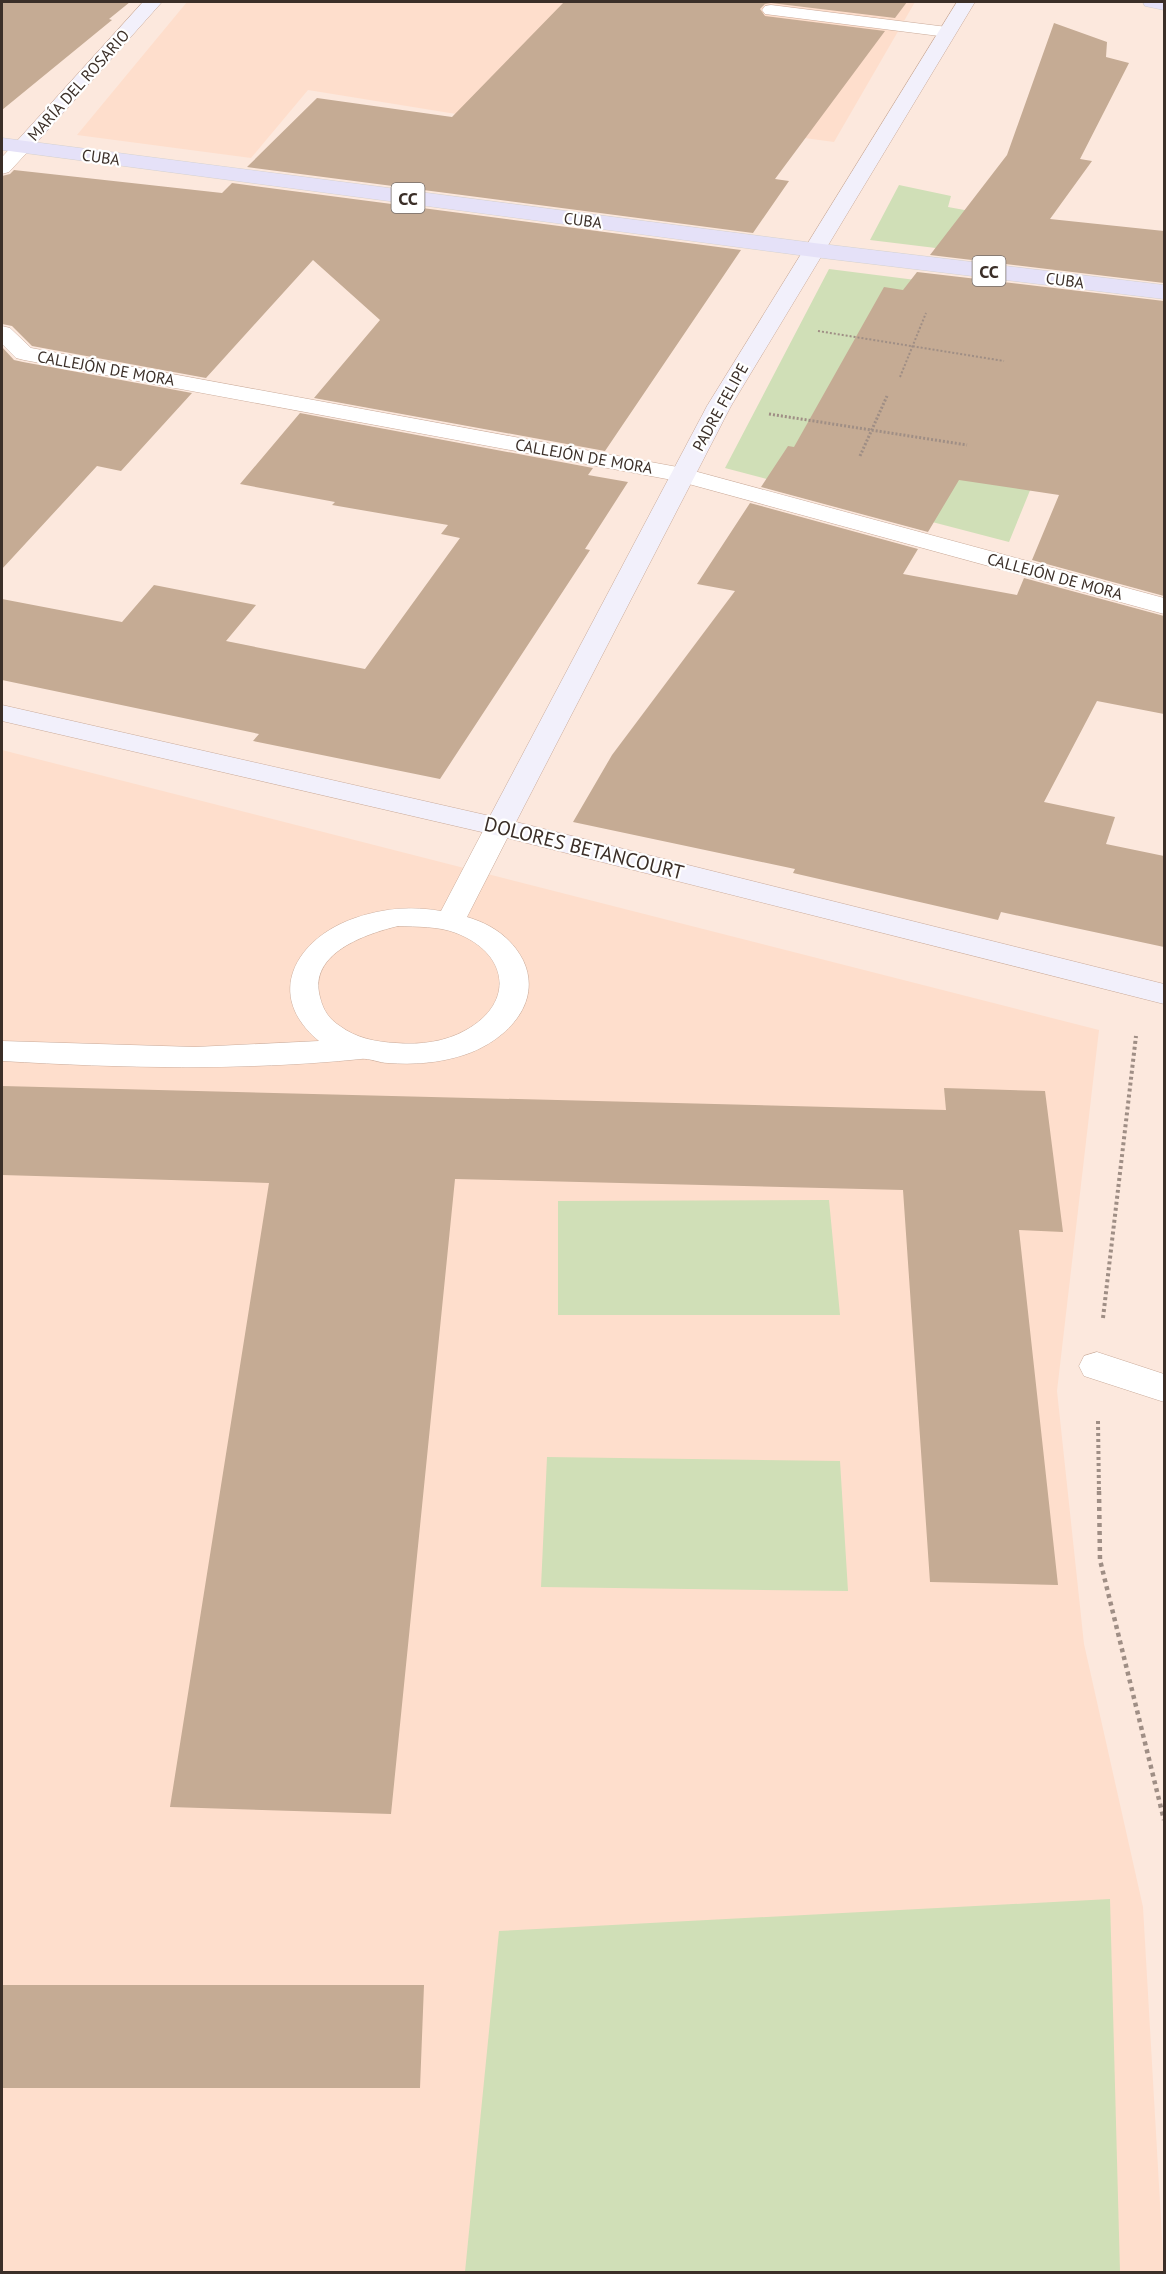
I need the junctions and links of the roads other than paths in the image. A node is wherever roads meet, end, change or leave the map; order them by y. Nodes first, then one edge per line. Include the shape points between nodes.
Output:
1 (153, 2) edge
2 (966, 2) edge
3 (1152, 2) edge
4 (1164, 5) edge
5 (771, 10) dead end
6 (947, 32) junction
7 (2, 144) edge
8 (23, 146) junction
9 (2, 168) edge
10 (814, 250) junction
11 (1164, 292) edge
12 (2, 333) edge
13 (683, 474) junction
14 (1164, 606) edge
15 (2, 713) edge
16 (499, 826) junction
17 (450, 922) junction
18 (1164, 994) edge
19 (360, 1050) junction
20 (2, 1051) edge
21 (1097, 1366) dead end
22 (1164, 1388) edge

1 - 8 street, MARÍA DEL ROSARIO
2 - 6 street, PADRE FELIPE
3 - 4 main road
5 - 6 lane
6 - 10 street, PADRE FELIPE
7 - 8 main road, CUBA / CC
8 - 9 street, MARÍA DEL ROSARIO
8 - 10 main road, CUBA / CC
10 - 11 main road, CUBA / CC
10 - 13 street, PADRE FELIPE via 719,406
12 - 13 lane, CALLEJÓN DE MORA via 24,353
13 - 14 street, CALLEJÓN DE MORA
13 - 16 street, PADRE FELIPE
15 - 16 street, DOLORES BETANCOURT
16 - 17 lane
16 - 18 street, DOLORES BETANCOURT
17 - 19 lane via 431,917 398,917 365,924 338,936 317,954 305,975 303,997 313,1019 332,1036
17 - 19 lane via 491,939 509,958 516,982 510,1005 493,1026 466,1043 421,1054
19 - 20 lane via 195,1057
21 - 22 street

